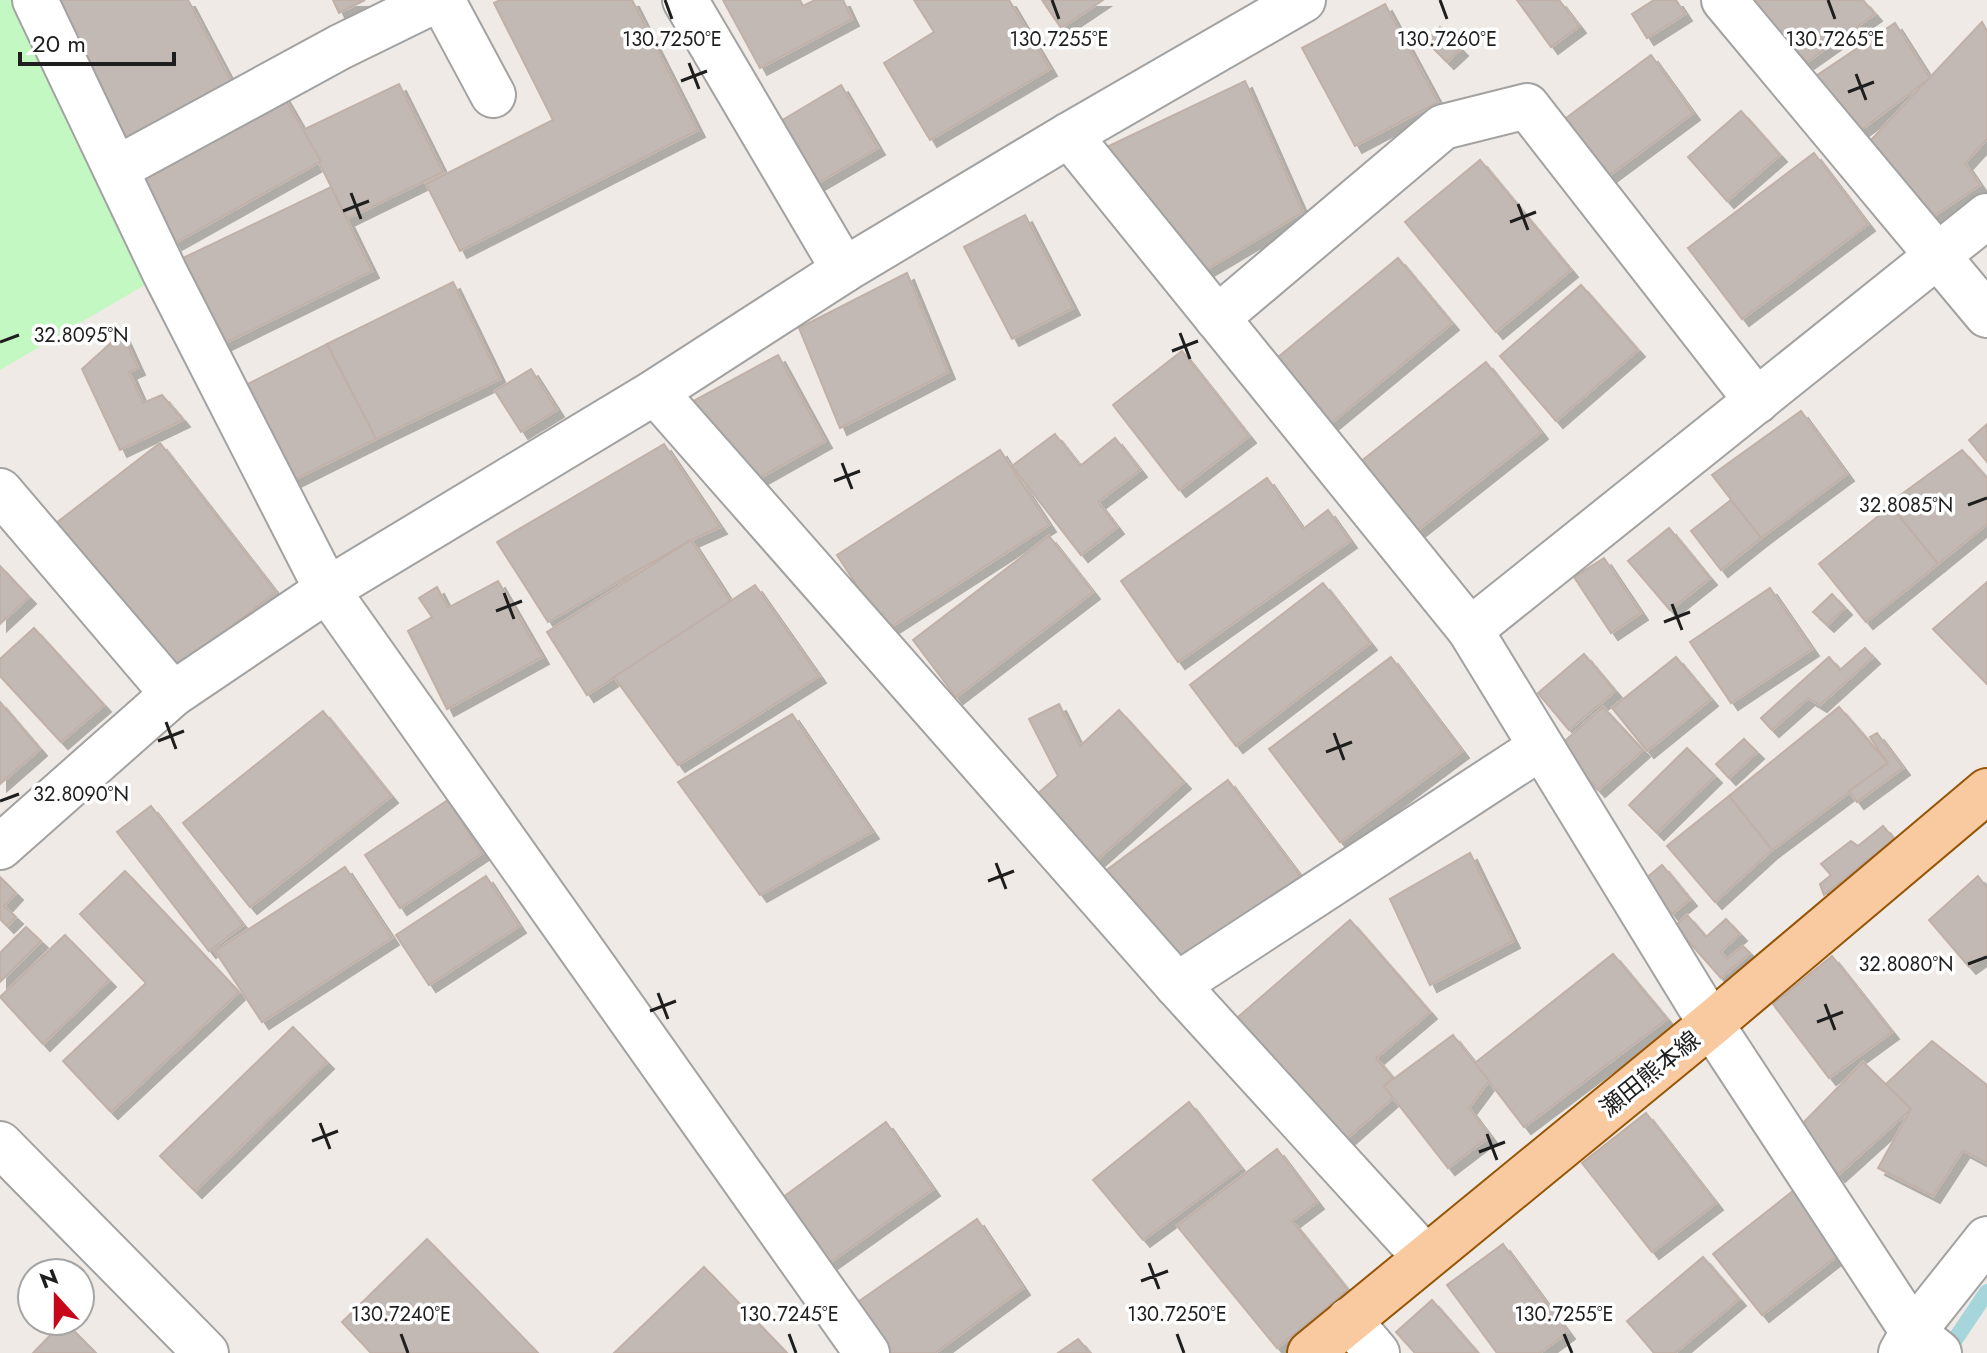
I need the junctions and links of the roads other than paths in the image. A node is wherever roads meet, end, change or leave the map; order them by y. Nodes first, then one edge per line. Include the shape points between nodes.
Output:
1 (35, 0) edge
2 (436, 0) edge
3 (442, 0) edge
4 (685, 0) edge
5 (1303, 0) edge
6 (1724, 0) edge
7 (493, 95) dead end
8 (1069, 135) junction
9 (116, 169) junction
10 (1987, 216) edge
11 (1937, 257) junction
12 (844, 270) junction
13 (1987, 315) edge
14 (1217, 318) junction
15 (655, 392) junction
16 (1757, 401) junction
17 (0, 491) edge
18 (327, 590) junction
19 (1470, 630) junction
20 (173, 694) junction
21 (1541, 747) junction
22 (1987, 791) edge
23 (0, 847) edge
24 (1177, 985) junction
25 (1711, 1024) junction
26 (0, 1144) edge
27 (1987, 1239) edge
28 (1425, 1257) junction
29 (1349, 1320) junction
30 (1918, 1346) edge
31 (205, 1353) edge
32 (867, 1353) edge
33 (1310, 1353) edge
34 (1377, 1353) edge

1 - 9 street
2 - 9 street
3 - 7 street
4 - 12 street
5 - 8 street
6 - 11 street
8 - 12 street
8 - 14 street
9 - 18 street
10 - 11 street
11 - 13 street
11 - 16 street
12 - 15 street
14 - 16 street via 1443,127 1527,106
14 - 19 street
15 - 18 street
15 - 24 street
16 - 19 street
17 - 20 street
18 - 20 street
18 - 32 street
19 - 21 street
20 - 23 street
21 - 24 street
21 - 25 street
22 - 25 main road, 瀬田熊本線
24 - 28 street
25 - 28 main road, 瀬田熊本線
25 - 30 street
26 - 31 street
27 - 30 street
28 - 29 main road, 瀬田熊本線
29 - 33 main road, 瀬田熊本線
29 - 34 street

